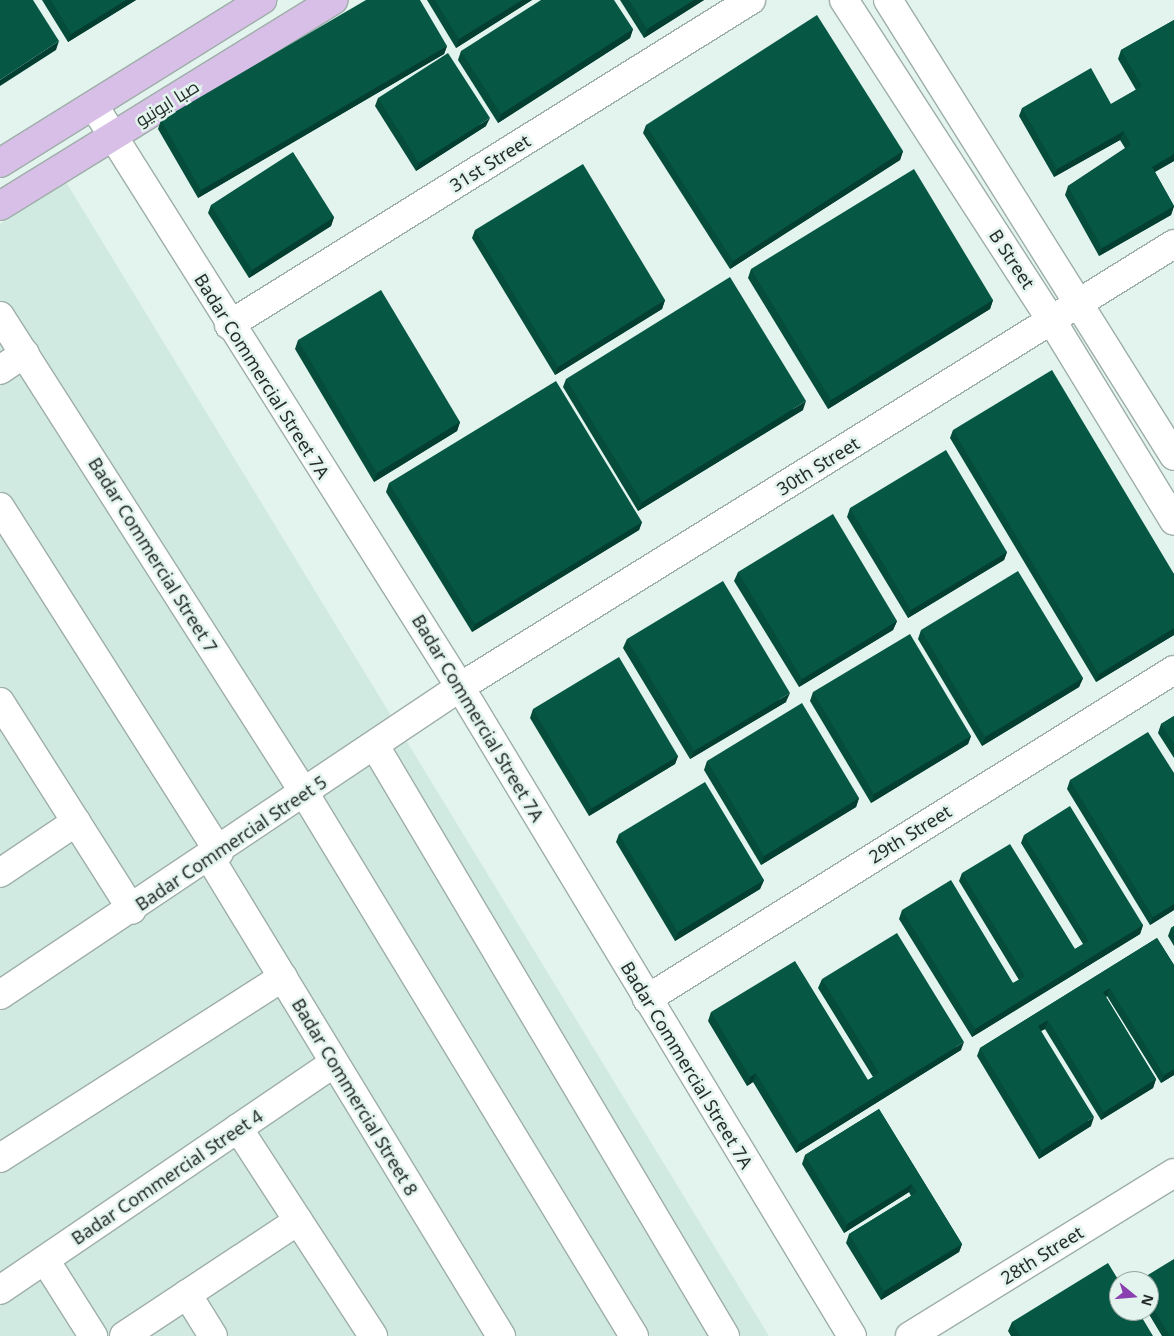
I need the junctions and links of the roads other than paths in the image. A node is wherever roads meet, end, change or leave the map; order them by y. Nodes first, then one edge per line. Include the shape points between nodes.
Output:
1 (262, 0) edge
2 (333, 0) edge
3 (751, 0) edge
4 (844, 0) edge
5 (888, 0) edge
6 (94, 106) junction
7 (111, 137) junction
8 (0, 163) edge
9 (0, 206) edge
10 (1174, 244) edge
11 (1080, 301) junction
12 (0, 316) edge
13 (1052, 322) junction
14 (229, 326) junction
15 (25, 353) junction
16 (0, 370) edge
17 (1174, 456) edge
18 (0, 507) edge
19 (1174, 521) edge
20 (1174, 670) edge
21 (460, 687) junction
22 (0, 702) edge
23 (375, 746) junction
24 (305, 794) junction
25 (76, 822) junction
26 (214, 855) junction
27 (0, 873) edge
28 (132, 910) junction
29 (283, 977) junction
30 (0, 995) edge
31 (647, 999) junction
32 (334, 1063) junction
33 (238, 1128) junction
34 (0, 1158) edge
35 (1174, 1173) edge
36 (298, 1220) junction
37 (45, 1260) junction
38 (0, 1290) edge
39 (188, 1294) junction
40 (93, 1336) edge
41 (124, 1336) edge
42 (213, 1336) edge
43 (373, 1336) edge
44 (501, 1336) edge
45 (634, 1336) edge
46 (725, 1336) edge
47 (852, 1336) edge
48 (910, 1336) edge

1 - 6 main road, صبا ایونیو
2 - 7 main road, صبا ایونیو
3 - 14 street, 31st Street
4 - 13 street, B Street
5 - 11 street, B Street
6 - 7 street, Badar Commercial Street 7A
6 - 8 main road, صبا ایونیو
7 - 9 main road, صبا ایونیو
7 - 14 street, Badar Commercial Street 7A
10 - 11 street, 30th Street
11 - 13 street, 30th Street
11 - 17 street, B Street
12 - 15 street, Badar Commercial Street 7
13 - 19 street, B Street
13 - 21 street, 30th Street
14 - 21 street, Badar Commercial Street 7A
15 - 16 street
15 - 24 street, Badar Commercial Street 7
18 - 26 street, Badar Commercial Street 8
20 - 31 street, 29th Street
21 - 23 street, Badar Commercial Street 5
21 - 31 street, Badar Commercial Street 7A
22 - 25 street
23 - 24 street, Badar Commercial Street 5
23 - 46 street
24 - 26 street, Badar Commercial Street 5
24 - 45 street, Badar Commercial Street 7
25 - 27 street
25 - 28 street
26 - 28 street, Badar Commercial Street 5
26 - 29 street, Badar Commercial Street 8
28 - 30 street, Badar Commercial Street 5
29 - 32 street, Badar Commercial Street 8
29 - 34 street
31 - 47 street, Badar Commercial Street 7A
32 - 33 street, Badar Commercial Street 4
32 - 44 street, Badar Commercial Street 8
33 - 36 street
33 - 37 street, Badar Commercial Street 4
35 - 48 street, 28th Street
36 - 39 street
36 - 43 street
37 - 38 street, Badar Commercial Street 4
37 - 40 street
39 - 41 street
39 - 42 street

